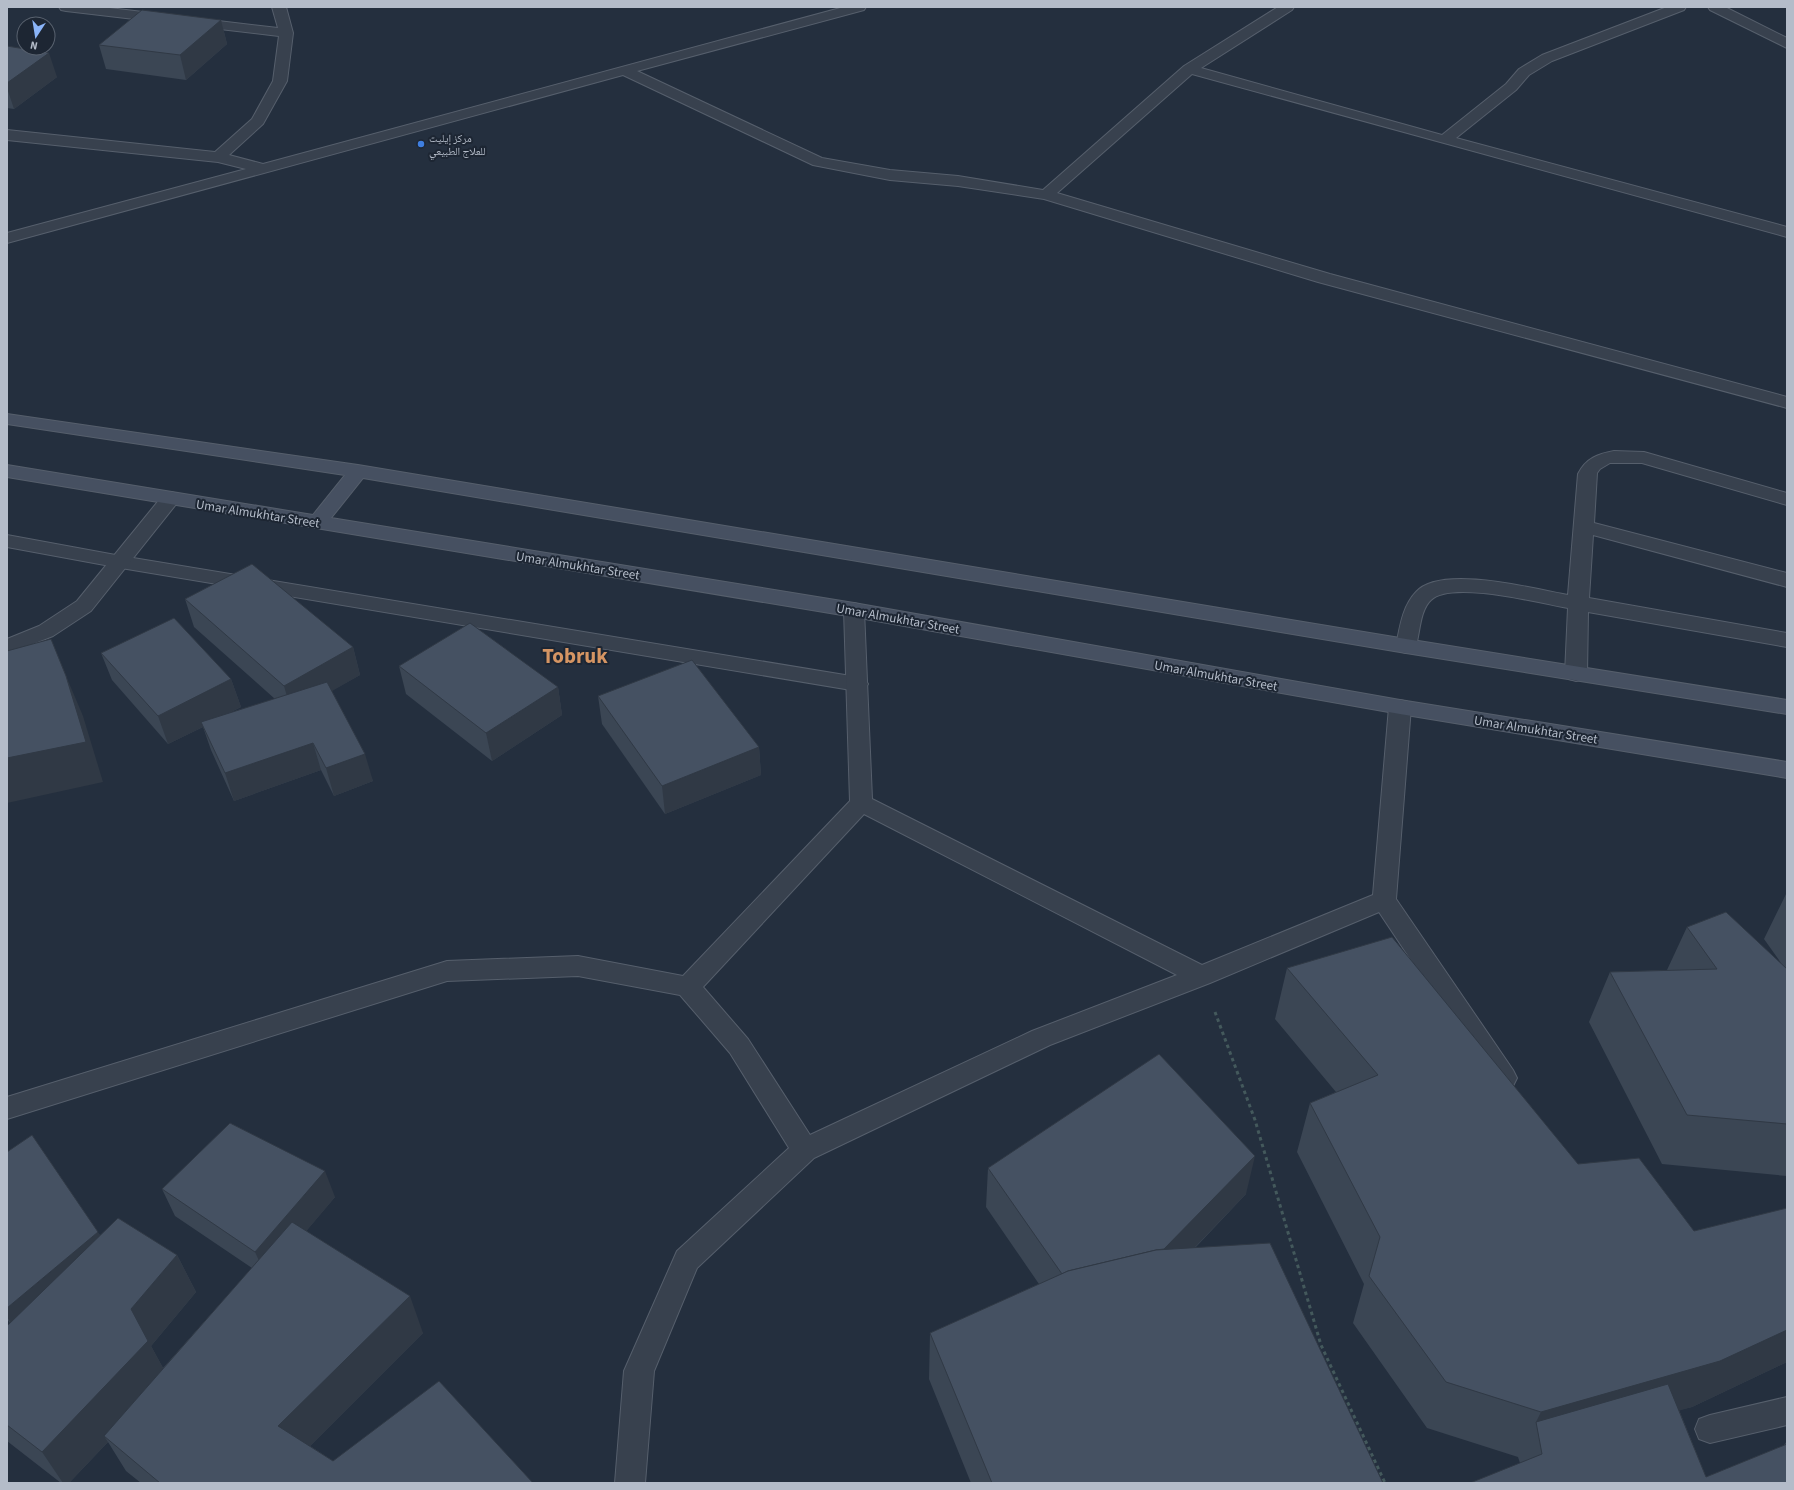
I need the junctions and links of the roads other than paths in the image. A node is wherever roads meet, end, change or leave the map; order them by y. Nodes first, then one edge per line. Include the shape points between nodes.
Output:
1 (66, 7) edge
2 (859, 7) edge
3 (1287, 7) edge
4 (1679, 7) edge
5 (1715, 7) edge
6 (284, 12) edge
7 (286, 33) junction
8 (1787, 44) edge
9 (1189, 69) junction
10 (625, 71) junction
11 (8, 135) edge
12 (1445, 140) junction
13 (218, 157) junction
14 (261, 168) junction
15 (1046, 195) junction
16 (1787, 232) edge
17 (7, 238) edge
18 (1787, 403) edge
19 (7, 419) edge
20 (7, 471) edge
21 (358, 471) junction
22 (171, 498) junction
23 (1787, 499) edge
24 (318, 522) junction
25 (1584, 528) junction
26 (7, 541) edge
27 (121, 562) junction
28 (1787, 580) edge
29 (1578, 603) junction
30 (854, 610) junction
31 (1787, 640) edge
32 (1406, 646) junction
33 (7, 647) edge
34 (1576, 674) junction
35 (857, 684) junction
36 (1400, 707) junction
37 (1787, 707) edge
38 (1787, 770) edge
39 (861, 803) junction
40 (1384, 900) junction
41 (1201, 976) junction
42 (688, 987) junction
43 (1516, 1096) edge
44 (7, 1108) edge
45 (805, 1150) junction
46 (1787, 1411) edge
47 (1710, 1429) dead end
48 (630, 1483) edge

1 - 7 street
2 - 10 street
3 - 9 street
4 - 12 street via 1547,58 1524,72 1511,87
5 - 8 street
6 - 7 street
7 - 13 street via 280,81 258,120
9 - 12 street
9 - 15 street
10 - 14 street
10 - 15 street via 818,162
11 - 13 street
12 - 16 street
13 - 14 street
14 - 17 street
15 - 18 street via 1324,278
19 - 21 street
20 - 22 street, Umar Almukhtar Street
21 - 24 street
21 - 32 street
22 - 24 street, Umar Almukhtar Street
22 - 27 street
23 - 25 street via 1644,458 1610,457 1597,462 1589,470
24 - 30 street, Umar Almukhtar Street
25 - 28 street
25 - 29 street
26 - 27 street
27 - 33 street via 84,606 46,631
27 - 35 street
29 - 31 street
29 - 32 street via 1469,586 1441,587 1429,591 1420,598
29 - 34 street
30 - 35 street
30 - 36 street, Umar Almukhtar Street
32 - 34 street
34 - 37 street
35 - 39 street
36 - 38 street, Umar Almukhtar Street
36 - 40 street
39 - 41 street
39 - 42 street
40 - 41 street
40 - 43 street
41 - 45 street via 1041,1038
42 - 44 street via 578,966 447,971
42 - 45 street via 739,1046
45 - 48 street via 687,1260 639,1371
46 - 47 street

